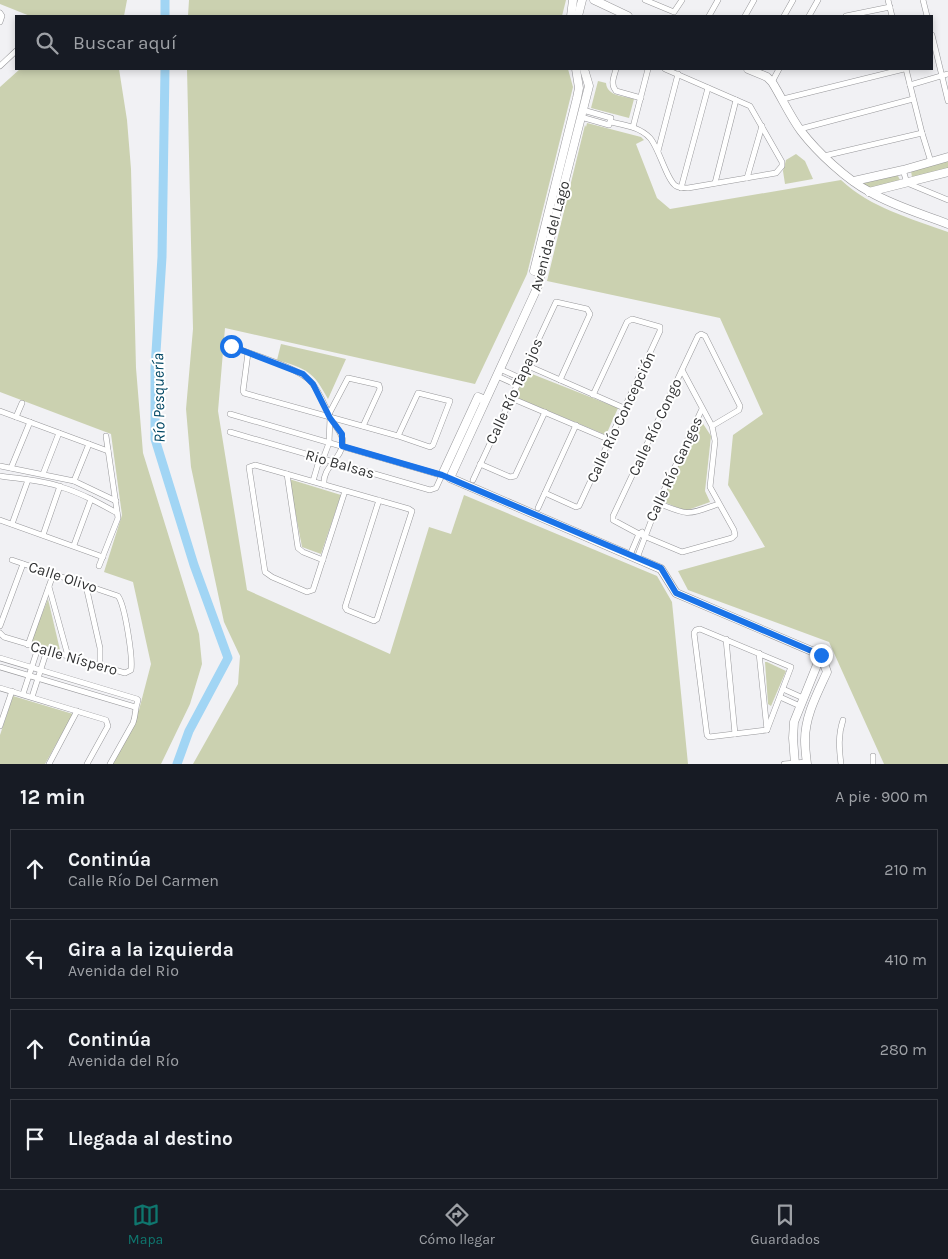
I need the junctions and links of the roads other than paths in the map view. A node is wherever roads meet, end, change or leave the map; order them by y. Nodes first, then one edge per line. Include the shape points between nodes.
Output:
1 (573, 0) edge
2 (582, 0) edge
3 (594, 0) edge
4 (646, 0) edge
5 (682, 0) edge
6 (718, 0) edge
7 (754, 0) edge
8 (793, 0) edge
9 (818, 0) edge
10 (888, 0) edge
11 (923, 0) edge
12 (890, 7) junction
13 (0, 13) edge
14 (571, 15) edge
15 (578, 15) edge
16 (626, 15) edge
17 (710, 15) edge
18 (746, 15) edge
19 (785, 15) edge
20 (810, 15) edge
21 (851, 15) edge
22 (892, 15) edge
23 (927, 15) edge
24 (0, 22) edge
25 (933, 38) edge
26 (15, 52) edge
27 (0, 66) edge
28 (576, 70) edge
29 (584, 70) edge
30 (616, 70) edge
31 (648, 70) edge
32 (668, 70) edge
33 (750, 70) edge
34 (778, 70) edge
35 (901, 70) edge
36 (905, 70) edge
37 (678, 74) junction
38 (945, 75) edge
39 (772, 82) junction
40 (910, 85) junction
41 (708, 88) junction
42 (641, 98) junction
43 (914, 98) junction
44 (782, 99) junction
45 (736, 100) junction
46 (948, 101) edge
47 (582, 114) junction
48 (762, 126) junction
49 (633, 127) junction
50 (800, 129) junction
51 (922, 133) junction
52 (658, 151) junction
53 (824, 156) junction
54 (948, 157) edge
55 (931, 162) junction
56 (903, 170) junction
57 (948, 172) edge
58 (747, 178) junction
59 (854, 181) junction
60 (716, 183) junction
61 (907, 183) junction
62 (681, 188) junction
63 (869, 192) junction
64 (556, 197) junction
65 (948, 200) edge
66 (948, 224) edge
67 (231, 346) dead end
68 (248, 353) junction
69 (526, 366) junction
70 (682, 370) junction
71 (498, 373) junction
72 (520, 378) junction
73 (560, 380) junction
74 (517, 385) junction
75 (593, 394) junction
76 (511, 398) junction
77 (22, 403) dead end
78 (624, 408) junction
79 (702, 409) junction
80 (0, 411) edge
81 (545, 412) junction
82 (230, 414) dead end
83 (330, 416) junction
84 (16, 417) junction
85 (30, 422) junction
86 (576, 425) junction
87 (363, 426) junction
88 (712, 426) junction
89 (230, 432) dead end
90 (59, 433) junction
91 (106, 436) dead end
92 (398, 436) junction
93 (610, 440) junction
94 (329, 443) junction
95 (89, 444) junction
96 (342, 446) junction
97 (108, 451) junction
98 (323, 459) junction
99 (332, 463) junction
100 (480, 464) junction
101 (0, 466) edge
102 (11, 468) junction
103 (43, 474) junction
104 (287, 474) junction
105 (0, 476) edge
106 (446, 476) junction
107 (28, 480) junction
108 (473, 480) dead end
109 (74, 481) junction
110 (313, 481) junction
111 (324, 485) junction
112 (60, 486) junction
113 (345, 491) junction
114 (545, 492) junction
115 (91, 499) junction
116 (379, 500) junction
117 (116, 501) junction
118 (658, 503) junction
119 (718, 504) junction
120 (538, 508) dead end
121 (117, 513) junction
122 (0, 520) edge
123 (12, 524) junction
124 (647, 530) junction
125 (639, 534) junction
126 (43, 535) junction
127 (646, 537) junction
128 (74, 545) junction
129 (103, 557) junction
130 (634, 557) junction
131 (12, 560) dead end
132 (322, 560) junction
133 (23, 564) junction
134 (99, 566) dead end
135 (53, 575) junction
136 (86, 586) junction
137 (48, 587) junction
138 (114, 594) joint
139 (0, 626) edge
140 (0, 632) edge
141 (726, 639) junction
142 (28, 645) junction
143 (38, 648) junction
144 (47, 650) junction
145 (759, 653) junction
146 (821, 655) junction
147 (68, 656) junction
148 (0, 658) edge
149 (100, 666) junction
150 (0, 667) edge
151 (32, 667) junction
152 (41, 670) junction
153 (29, 676) junction
154 (38, 679) junction
155 (0, 688) edge
156 (783, 689) junction
157 (12, 691) junction
158 (23, 694) junction
159 (32, 697) junction
160 (780, 697) junction
161 (801, 702) junction
162 (812, 706) junction
163 (135, 707) junction
164 (77, 711) junction
165 (843, 720) dead end
166 (0, 726) edge
167 (767, 730) junction
168 (735, 734) junction
169 (873, 756) dead end
170 (807, 763) edge
171 (49, 764) edge
172 (87, 764) edge
173 (110, 764) edge
174 (784, 764) edge
175 (794, 764) edge
176 (841, 764) edge
177 (874, 764) edge

1 - 14 street
2 - 15 street
3 - 16 street
4 - 5 street via 674,12
6 - 17 street
7 - 18 street
8 - 19 street
9 - 20 street
10 - 12 street
11 - 23 street
12 - 21 street
12 - 22 street
13 - 24 street
25 - 38 street
26 - 27 street
28 - 64 street, Avenida del Lago via 579,88
29 - 47 street, Avenida del Lago via 588,86
30 - 42 street via 612,81 614,88
31 - 42 street
32 - 37 street
33 - 39 street
34 - 39 street
35 - 44 street
36 - 40 street
37 - 41 street
37 - 52 street
38 - 40 street
38 - 46 street
39 - 44 street
40 - 43 street
41 - 45 street
41 - 62 street
42 - 49 street
43 - 50 street
43 - 51 street
44 - 50 street
45 - 48 street via 750,106
45 - 60 street
47 - 49 street
47 - 64 street, Avenida del Lago
48 - 58 street
48 - 58 street via 782,166 776,172
49 - 52 street via 649,136
50 - 53 street
51 - 53 street
51 - 55 street
52 - 62 street via 674,186
53 - 59 street
54 - 55 street
55 - 56 street
56 - 59 street
56 - 61 street
57 - 61 street
58 - 60 street
59 - 63 street
60 - 62 street
61 - 63 street
61 - 65 street
63 - 66 street
64 - 71 street, Avenida del Lago via 538,272 538,286
67 - 68 street
68 - 83 street via 303,374 313,384
68 - 83 street via 243,391 246,394
69 - 72 street, Calle Río Tapajos
69 - 73 street
69 - 73 street, Calle Río Tapajos via 556,302 589,311
70 - 79 street
70 - 88 street, Calle Río Congo via 698,336 705,336 740,408
70 - 125 street, Calle Río Congo via 613,516 614,522
71 - 72 street
71 - 74 street
71 - 106 street, Avenida del Lago via 482,399
72 - 74 street, Calle Río Tapajos
73 - 75 street
74 - 76 street, Calle Río Tapajos
75 - 78 street
75 - 78 street, Calle Río Concepción via 625,324 632,319 660,327
76 - 81 street
76 - 100 street, Calle Río Tapajos
77 - 84 street
78 - 93 street, Calle Río Concepción
79 - 88 street
79 - 118 street, Calle Río Ganges
80 - 84 street
81 - 86 street
81 - 100 street via 517,474 510,477
82 - 94 street
83 - 87 street
83 - 87 street via 348,378 380,386
83 - 94 street
83 - 96 street via 342,434
84 - 85 street
85 - 90 street
85 - 102 street
86 - 93 street
86 - 114 street
87 - 92 street
88 - 119 street via 715,441 710,487
89 - 98 street, Rio Balsas
90 - 95 street
90 - 103 street
91 - 97 street
92 - 92 street via 417,394 449,401 432,446
93 - 114 street, Calle Río Concepción via 578,507
94 - 96 street
94 - 98 street
95 - 97 street
95 - 109 street
96 - 99 street
96 - 106 street
97 - 117 street
98 - 99 street, Rio Balsas
98 - 110 street
99 - 106 street, Rio Balsas via 430,490
99 - 111 street via 324,476
100 - 108 street, Calle Río Tapajos
101 - 102 street
102 - 103 street
103 - 109 street
104 - 110 street
104 - 132 street via 298,546 303,552
104 - 132 street via 255,465 249,467 265,572 309,592 313,590
105 - 107 street
106 - 130 street
107 - 112 street
107 - 123 street
109 - 117 street
110 - 111 street
111 - 113 street
112 - 115 street
112 - 126 street
113 - 116 street
113 - 132 street
114 - 120 street
115 - 121 street
115 - 128 street
116 - 116 street via 412,511 376,621 345,608
117 - 121 street
118 - 119 street via 688,514
118 - 124 street, Calle Río Ganges
119 - 127 street via 734,530 732,538 682,552
121 - 129 street via 116,526
122 - 123 street
123 - 126 street
124 - 125 street, Calle Río Ganges
124 - 127 street, Calle Río Ganges
125 - 127 street
125 - 130 street, Calle Río Ganges
126 - 128 street
127 - 130 street, Calle Río Ganges
128 - 129 street
129 - 134 street
130 - 146 street via 661,568 676,593
131 - 133 street, Calle Olivo
133 - 135 street, Calle Olivo
133 - 139 street
135 - 136 street, Calle Olivo
135 - 137 street
136 - 138 street, Calle Olivo
136 - 149 street via 100,648
137 - 142 street
137 - 147 street
138 - 149 street, Calle Níspero via 122,603 131,670 125,673
140 - 142 street, Calle Níspero via 4,637
141 - 145 street
141 - 168 street
141 - 168 street via 700,629 694,633 706,733 709,737
142 - 143 street, Calle Níspero
143 - 144 street, Calle Níspero
143 - 151 street
144 - 147 street, Calle Níspero
144 - 152 street
145 - 156 street via 791,667
145 - 167 street
146 - 161 street
146 - 162 street via 827,672
147 - 149 street, Calle Níspero
148 - 151 street
150 - 153 street
151 - 152 street
151 - 153 street
152 - 154 street
152 - 163 street via 136,698
153 - 154 street
153 - 158 street
154 - 159 street
154 - 163 street
155 - 157 street
156 - 160 street
156 - 161 street
157 - 158 street
157 - 166 street
158 - 159 street
159 - 164 street
160 - 161 street
160 - 167 street
161 - 162 street
161 - 175 street via 793,730
162 - 170 street via 805,741
163 - 173 street via 133,723
164 - 171 street
164 - 172 street via 106,720 108,724
165 - 176 street via 839,743
167 - 168 street
169 - 177 street
170 - 175 street
174 - 175 street

